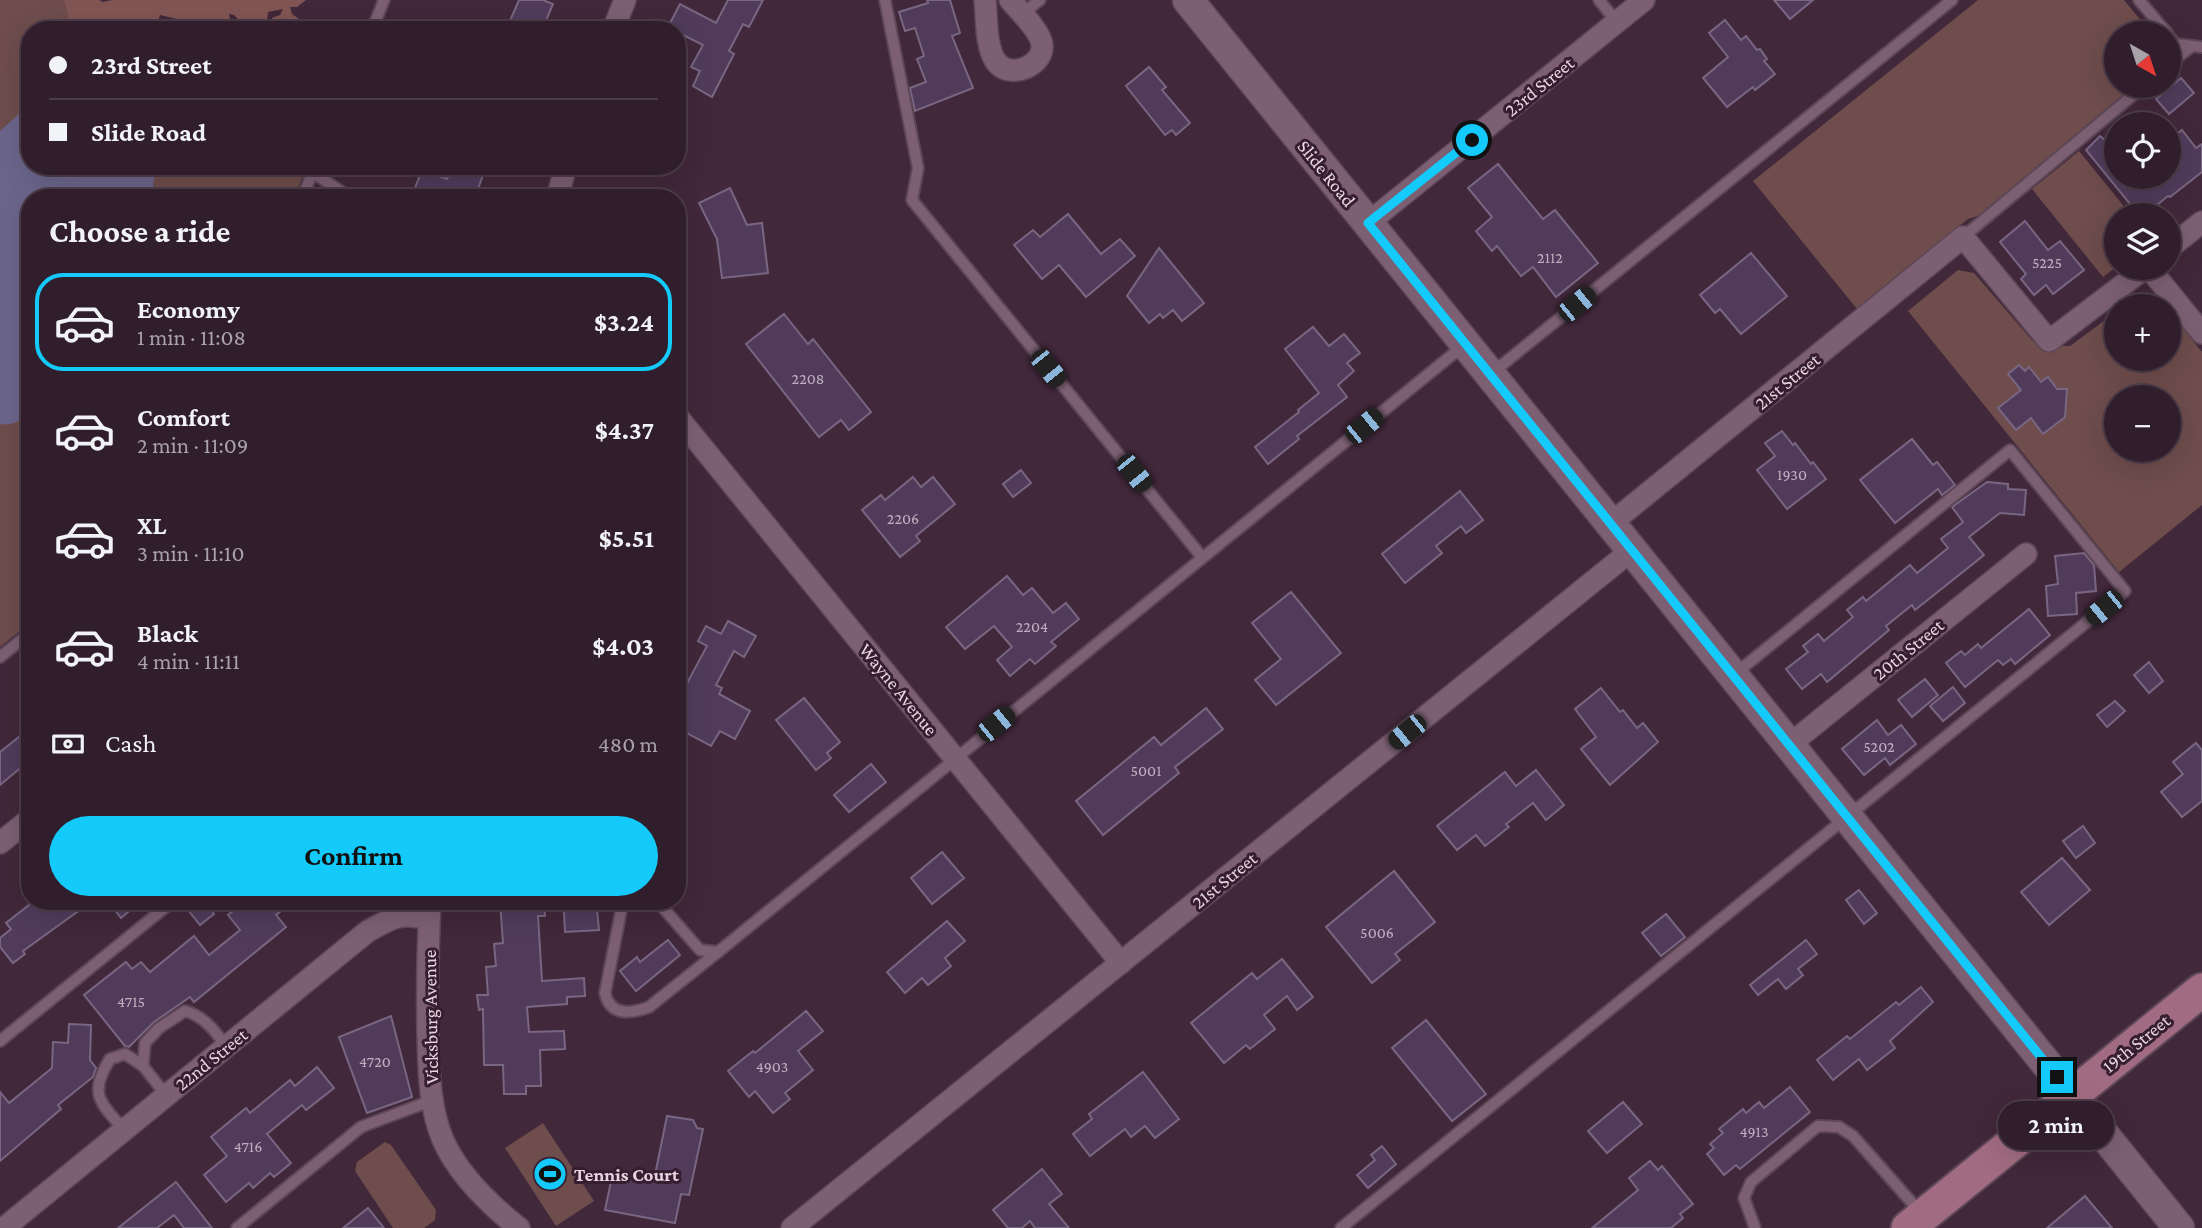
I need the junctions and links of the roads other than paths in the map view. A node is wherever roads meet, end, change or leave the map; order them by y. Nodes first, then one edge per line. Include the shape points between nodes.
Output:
1 (384, 0) edge
2 (625, 0) edge
3 (885, 0) edge
4 (985, 0) edge
5 (1040, 0) edge
6 (1188, 0) edge
7 (1599, 0) edge
8 (1644, 0) edge
9 (1952, 0) edge
10 (2139, 0) edge
11 (1016, 7) edge
12 (376, 21) edge
13 (617, 21) edge
14 (2156, 21) edge
15 (1617, 22) junction
16 (2197, 46) edge
17 (2181, 56) edge
18 (2130, 98) edge
19 (322, 175) edge
20 (340, 189) edge
21 (2202, 222) edge
22 (1368, 223) junction
23 (1963, 237) junction
24 (2181, 239) edge
25 (2131, 280) edge
26 (2157, 280) edge
27 (2202, 333) edge
28 (1465, 344) junction
29 (1490, 375) junction
30 (686, 427) edge
31 (1610, 524) junction
32 (1632, 550) junction
33 (2026, 554) dead end
34 (1202, 557) junction
35 (21, 641) edge
36 (0, 657) edge
37 (1733, 676) junction
38 (1789, 745) junction
39 (954, 758) junction
40 (1847, 818) junction
41 (21, 826) edge
42 (0, 843) edge
43 (162, 910) edge
44 (429, 910) edge
45 (621, 910) edge
46 (665, 910) edge
47 (718, 952) junction
48 (1121, 963) junction
49 (2202, 989) edge
50 (0, 1041) edge
51 (226, 1046) junction
52 (143, 1066) junction
53 (166, 1095) junction
54 (2071, 1095) junction
55 (433, 1100) junction
56 (124, 1130) junction
57 (812, 1219) edge
58 (1915, 1222) edge
59 (4, 1228) edge
60 (237, 1228) edge
61 (519, 1228) edge
62 (792, 1228) edge
63 (1341, 1228) edge
64 (1755, 1228) edge
65 (2179, 1228) edge

1 - 12 lane
2 - 13 street
3 - 34 lane via 918,168 912,200
4 - 11 street via 994,59 1021,71 1037,60 1042,45
5 - 11 lane
6 - 22 main road, Slide Road
7 - 15 lane
8 - 15 street, 23rd Street
9 - 29 lane
10 - 14 lane
15 - 22 street, 23rd Street
16 - 17 lane
18 - 23 lane
19 - 20 lane
21 - 24 street
22 - 28 main road, Slide Road
23 - 25 street via 2049,341
23 - 31 street, 21st Street
26 - 27 street
28 - 29 main road, Slide Road
28 - 34 lane
29 - 31 main road, Slide Road
30 - 39 street, Wayne Avenue
31 - 32 main road, Slide Road
32 - 37 main road, Slide Road
32 - 48 street, 21st Street
33 - 38 street, 20th Street
34 - 39 lane
35 - 36 lane
37 - 38 main road, Slide Road
37 - 40 lane via 2010,450 2125,591
38 - 40 main road, Slide Road
39 - 47 lane
39 - 48 street, Wayne Avenue
40 - 54 main road, Slide Road
40 - 63 lane
41 - 42 street
43 - 50 lane
44 - 51 street, 22nd Street via 390,919 368,931
44 - 55 street, Vicksburg Avenue via 426,980
45 - 47 lane via 605,993 621,1013 649,1007
46 - 47 lane via 700,950
48 - 57 street, 21st Street
49 - 54 main road, 19th Street
51 - 52 lane via 196,1014 185,1011 145,1043
51 - 53 street, 22nd Street
52 - 53 lane
52 - 56 lane via 125,1054 117,1055 97,1081 102,1103
53 - 56 street, 22nd Street
54 - 58 main road, 19th Street
54 - 65 main road, Slide Road
55 - 60 lane via 361,1127
55 - 61 street, Vicksburg Avenue via 443,1140 455,1159 474,1185
56 - 59 street, 22nd Street
57 - 62 street, 21st Street
58 - 64 lane via 1853,1136 1839,1127 1818,1126 1751,1182 1744,1198

